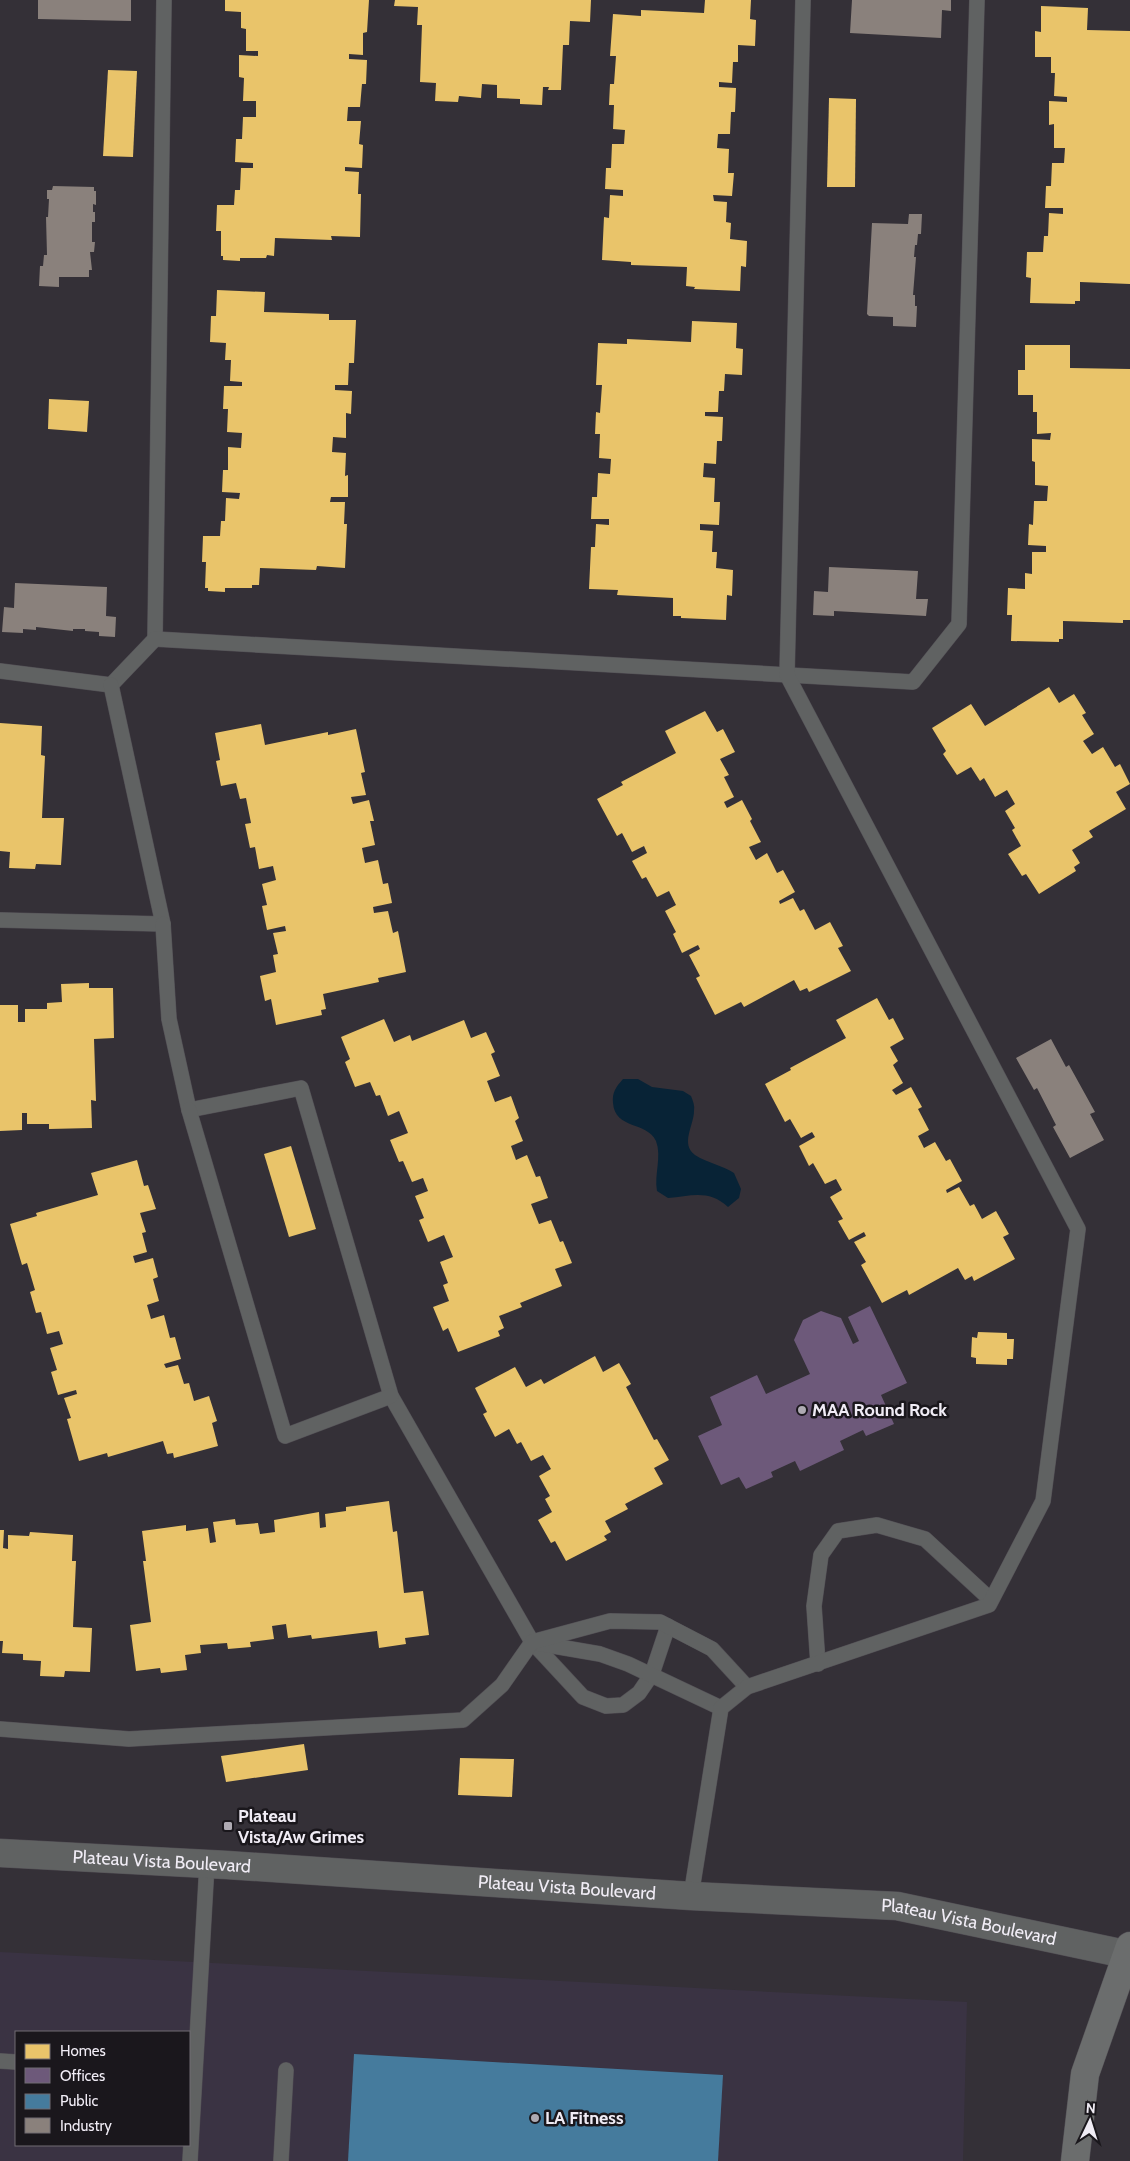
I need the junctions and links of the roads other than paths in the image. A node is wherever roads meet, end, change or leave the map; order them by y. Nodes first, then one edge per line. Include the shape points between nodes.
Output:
1 (164, 0) edge
2 (803, 0) edge
3 (977, 0) edge
4 (155, 639) junction
5 (0, 671) edge
6 (787, 675) junction
7 (111, 685) junction
8 (0, 920) edge
9 (163, 924) junction
10 (189, 1110) junction
11 (391, 1396) junction
12 (991, 1600) junction
13 (668, 1626) junction
14 (532, 1642) junction
15 (818, 1664) junction
16 (652, 1674) junction
17 (747, 1687) junction
18 (721, 1708) junction
19 (0, 1728) edge
20 (0, 1853) edge
21 (207, 1864) junction
22 (691, 1896) junction
23 (1130, 1955) edge
24 (0, 2061) edge
25 (15, 2062) edge
26 (192, 2069) edge
27 (286, 2070) dead end
28 (190, 2161) edge
29 (281, 2161) edge
30 (1075, 2161) edge

1 - 4 lane
2 - 6 lane
3 - 6 lane via 959,624 912,682
4 - 6 lane
4 - 7 lane
5 - 7 lane
6 - 12 lane via 1078,1229 1043,1501
7 - 9 lane
8 - 9 lane
9 - 10 lane via 169,1020
10 - 11 lane via 301,1088
10 - 11 lane via 285,1436
11 - 14 lane
12 - 15 lane via 989,1605
12 - 15 lane via 925,1539 877,1525 838,1531 821,1556 814,1606
13 - 14 lane via 660,1622 610,1621
13 - 16 lane
13 - 17 lane via 712,1649
14 - 16 lane via 600,1654
14 - 16 lane via 583,1697 606,1706 623,1706 639,1693
14 - 19 lane via 502,1685 463,1720 129,1740
15 - 17 lane
16 - 18 lane
17 - 18 lane
18 - 22 lane
20 - 21 street, Plateau Vista Boulevard
21 - 22 street, Plateau Vista Boulevard
21 - 26 lane
22 - 23 street, Plateau Vista Boulevard via 897,1906
23 - 30 main road via 1084,2074
24 - 25 lane
26 - 28 lane
27 - 29 lane

